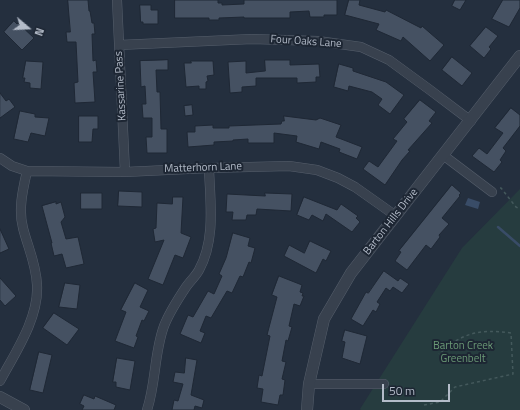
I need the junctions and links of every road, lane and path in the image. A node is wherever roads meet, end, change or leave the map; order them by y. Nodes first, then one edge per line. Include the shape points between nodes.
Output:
1 (117, 0) edge
2 (119, 45) junction
3 (520, 56) edge
4 (470, 121) junction
5 (443, 155) junction
6 (0, 158) edge
7 (209, 168) junction
8 (27, 170) junction
9 (125, 172) junction
10 (492, 192) joint
11 (520, 209) edge
12 (396, 216) junction
13 (439, 354) dead end
14 (0, 381) edge
15 (309, 384) junction
16 (384, 384) dead end
17 (0, 397) edge
18 (424, 405) dead end
19 (24, 410) edge
20 (147, 410) edge
21 (307, 410) edge

1 - 2 street, Kassarine Pass
2 - 4 street, Four Oaks Lane via 252,39 318,41 361,47 389,60
2 - 9 street, Kassarine Pass
3 - 4 street, Barton Hills Drive
4 - 5 street, Barton Hills Drive
5 - 10 street
5 - 12 street, Barton Hills Drive
6 - 8 street, Matterhorn Lane via 12,166
7 - 9 street, Matterhorn Lane
7 - 12 street, Matterhorn Lane via 289,166 317,170 355,187
7 - 20 street via 211,211 206,254 199,270 164,325
8 - 9 street, Matterhorn Lane
8 - 14 street via 21,195 22,227 34,259 37,286 35,304 29,328
10 - 11 path via 501,188
12 - 15 street, Barton Hills Drive via 351,273 324,319
13 - 18 path via 450,344 476,332 511,334 513,374 455,387 440,402
15 - 16 street
15 - 21 street, Barton Hills Drive
17 - 19 street

